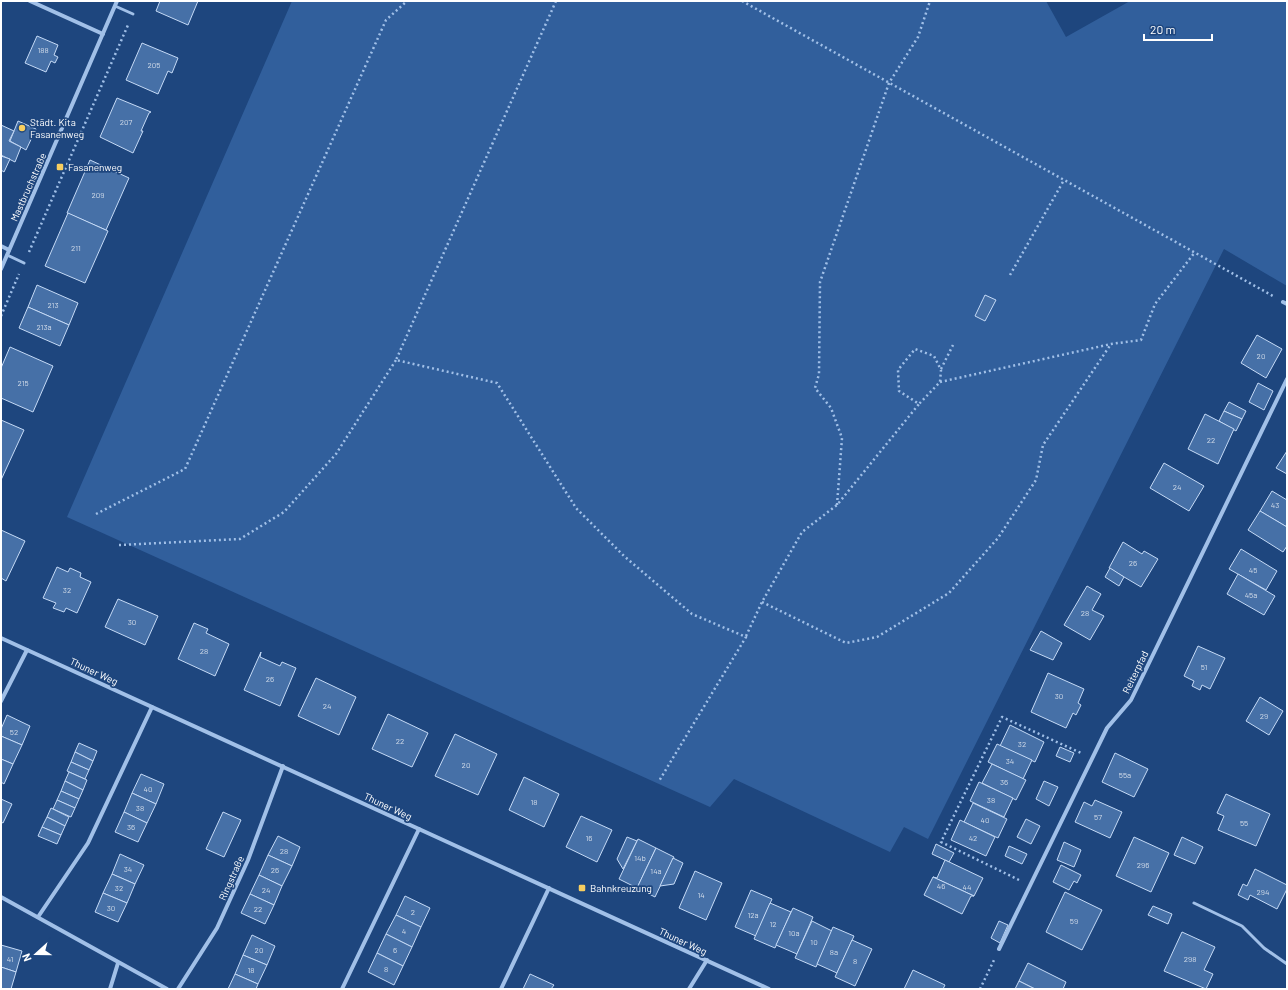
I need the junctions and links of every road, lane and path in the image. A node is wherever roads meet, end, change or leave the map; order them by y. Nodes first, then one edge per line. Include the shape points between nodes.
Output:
1 (30, 1) edge
2 (117, 1) edge
3 (407, 1) edge
4 (556, 1) edge
5 (742, 1) edge
6 (930, 1) edge
7 (115, 6) junction
8 (133, 14) joint
9 (103, 34) junction
10 (890, 83) junction
11 (1064, 180) junction
12 (1, 246) edge
13 (8, 252) junction
14 (1195, 252) junction
15 (24, 263) junction
16 (1, 269) edge
17 (1010, 275) dead end
18 (1285, 303) edge
19 (1, 316) edge
20 (1110, 344) junction
21 (953, 345) dead end
22 (396, 360) junction
23 (940, 370) junction
24 (1287, 379) edge
25 (940, 382) junction
26 (919, 404) junction
27 (837, 505) junction
28 (96, 514) dead end
29 (119, 545) dead end
30 (762, 602) junction
31 (746, 636) junction
32 (1, 638) edge
33 (27, 650) junction
34 (1, 701) edge
35 (152, 707) junction
36 (1092, 758) junction
37 (282, 766) junction
38 (659, 782) dead end
39 (419, 829) junction
40 (1030, 886) junction
41 (549, 888) junction
42 (1, 897) edge
43 (1194, 903) dead end
44 (38, 917) junction
45 (999, 949) joint
46 (707, 960) junction
47 (118, 962) junction
48 (1287, 964) edge
49 (110, 989) edge
50 (168, 989) edge
51 (178, 989) edge
52 (342, 989) edge
53 (501, 989) edge
54 (689, 989) edge
55 (769, 989) edge
56 (980, 989) edge

1 - 9 street
2 - 7 street, Mastbruchstraße
3 - 28 path via 386,20 185,469
4 - 22 path
5 - 10 path
6 - 10 path via 918,37
7 - 8 lane
7 - 9 street, Mastbruchstraße
8 - 15 path
9 - 13 street, Mastbruchstraße
10 - 11 path
10 - 27 path via 820,282 819,374 815,388 831,408 842,438
11 - 14 path
11 - 17 path
12 - 13 street
13 - 15 lane
13 - 16 street, Mastbruchstraße
14 - 18 path
14 - 20 path via 1155,304 1141,340
15 - 19 path
20 - 25 path
20 - 30 path via 1043,445 1036,480 998,538 949,593 877,637 846,643
21 - 23 path
22 - 29 path via 336,454 284,512 240,539
22 - 31 path via 497,383 576,508 624,556 692,614
23 - 25 path
23 - 26 path via 934,356 915,349 898,370 899,391
24 - 36 street, Reiterpfad via 1131,700 1107,728
25 - 26 path
26 - 27 path
27 - 30 path via 802,532
30 - 31 path
31 - 38 path
32 - 33 street, Thuner Weg
33 - 34 street
33 - 35 street, Thuner Weg
35 - 37 street, Thuner Weg
35 - 44 street via 88,843
36 - 40 street, Reiterpfad
36 - 40 path via 1002,717 941,842
37 - 39 street, Thuner Weg
37 - 51 street, Ringstraße via 248,860 217,928
39 - 41 street, Thuner Weg
39 - 52 street
40 - 45 street, Reiterpfad
41 - 46 street, Thuner Weg
41 - 53 street
42 - 44 street
43 - 48 lane via 1242,926 1264,948
44 - 47 street
45 - 56 path
46 - 54 street
46 - 55 street, Thuner Weg
47 - 49 street
47 - 50 street

